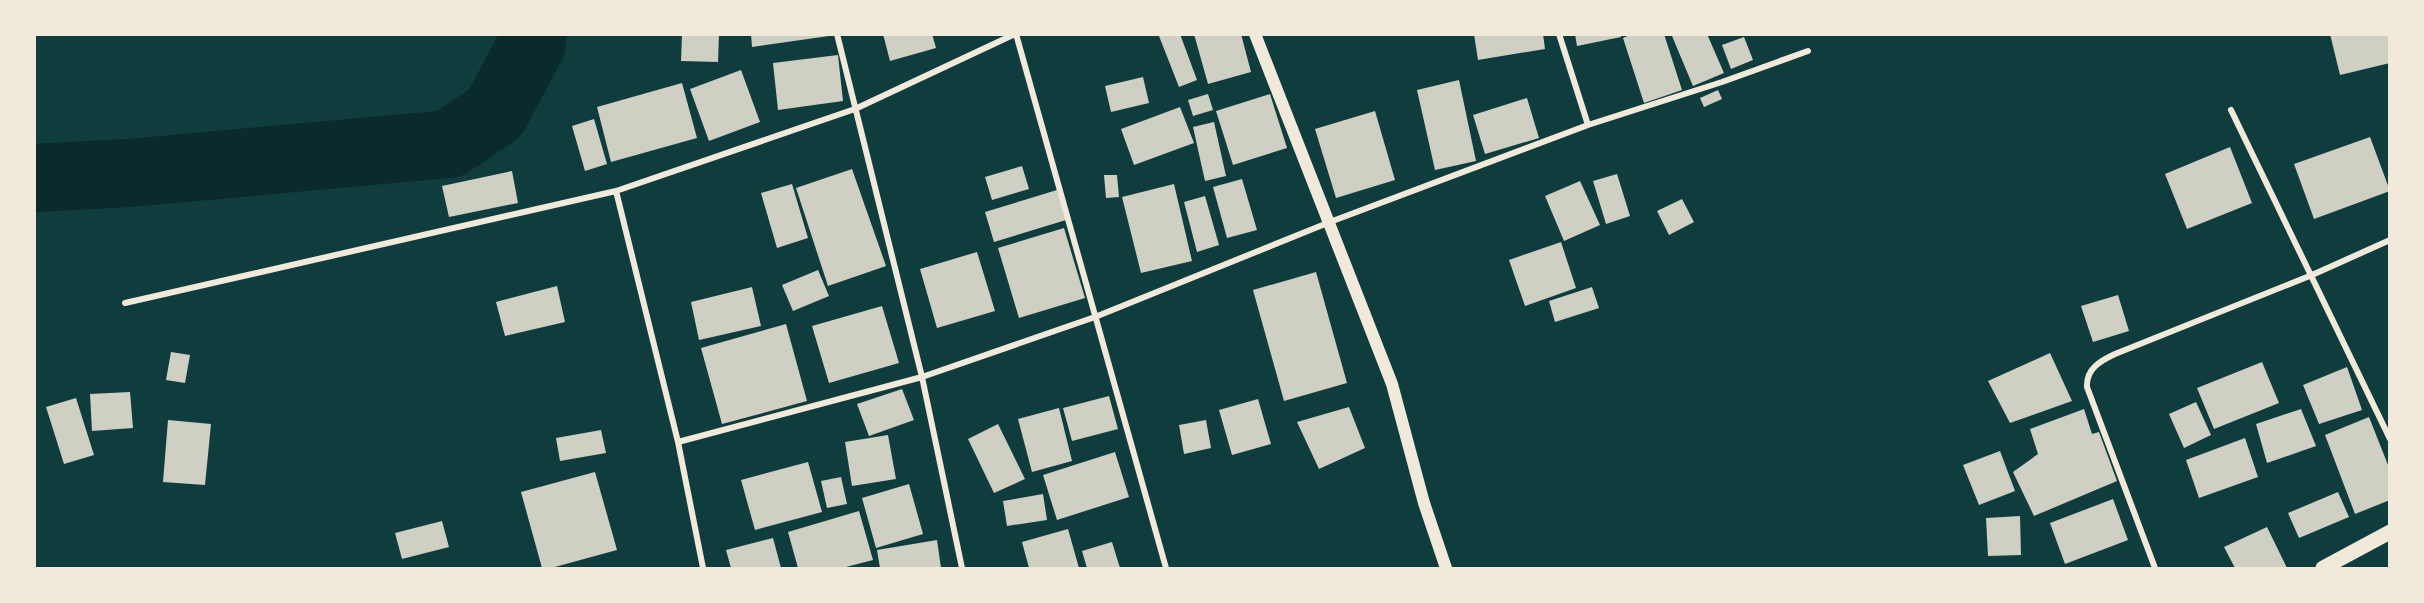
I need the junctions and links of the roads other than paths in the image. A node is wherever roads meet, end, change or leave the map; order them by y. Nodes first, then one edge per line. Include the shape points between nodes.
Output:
1 (837, 34) edge
2 (1016, 34) edge
3 (1256, 34) edge
4 (1559, 34) edge
5 (1808, 51) dead end
6 (855, 109) junction
7 (2231, 110) dead end
8 (1588, 125) junction
9 (616, 191) junction
10 (1330, 222) junction
11 (2390, 240) edge
12 (2312, 275) junction
13 (125, 303) dead end
14 (1095, 317) junction
15 (922, 377) junction
16 (2390, 439) edge
17 (678, 442) junction
18 (2390, 532) edge
19 (703, 568) edge
20 (962, 568) edge
21 (1166, 568) edge
22 (1446, 568) edge
23 (2156, 568) edge
24 (2323, 568) edge

1 - 6 street
2 - 6 street
2 - 14 street
3 - 10 main road
4 - 8 street
5 - 8 street
6 - 9 street
6 - 15 street
7 - 12 street
8 - 10 street
9 - 13 street
9 - 17 street
10 - 14 street
10 - 22 main road via 1392,384
11 - 12 street
12 - 16 street
12 - 23 street via 2101,360 2090,374 2087,387
14 - 15 street
14 - 21 street
15 - 17 street
15 - 20 street
17 - 19 street
18 - 24 main road

